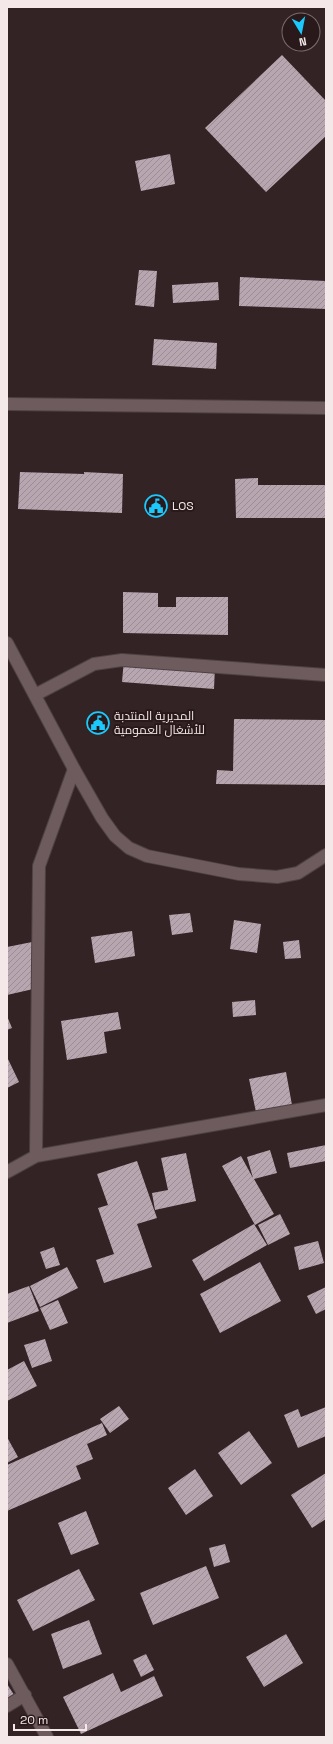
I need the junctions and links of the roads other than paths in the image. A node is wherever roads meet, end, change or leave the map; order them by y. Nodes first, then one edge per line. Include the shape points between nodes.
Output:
1 (7, 404) edge
2 (326, 408) edge
3 (7, 643) edge
4 (326, 675) edge
5 (35, 695) junction
6 (74, 769) junction
7 (326, 855) edge
8 (325, 1106) edge
9 (36, 1156) junction
10 (7, 1172) edge
11 (7, 1664) edge
12 (25, 1695) junction
13 (7, 1706) edge
14 (47, 1737) edge

1 - 2 street
3 - 5 street
4 - 5 street via 122,660 94,664
5 - 6 street
6 - 7 street via 115,836 129,848 147,856 239,874 277,877 298,872
6 - 9 street via 39,866
8 - 9 street
9 - 10 street
11 - 12 street
12 - 13 street
12 - 14 street

